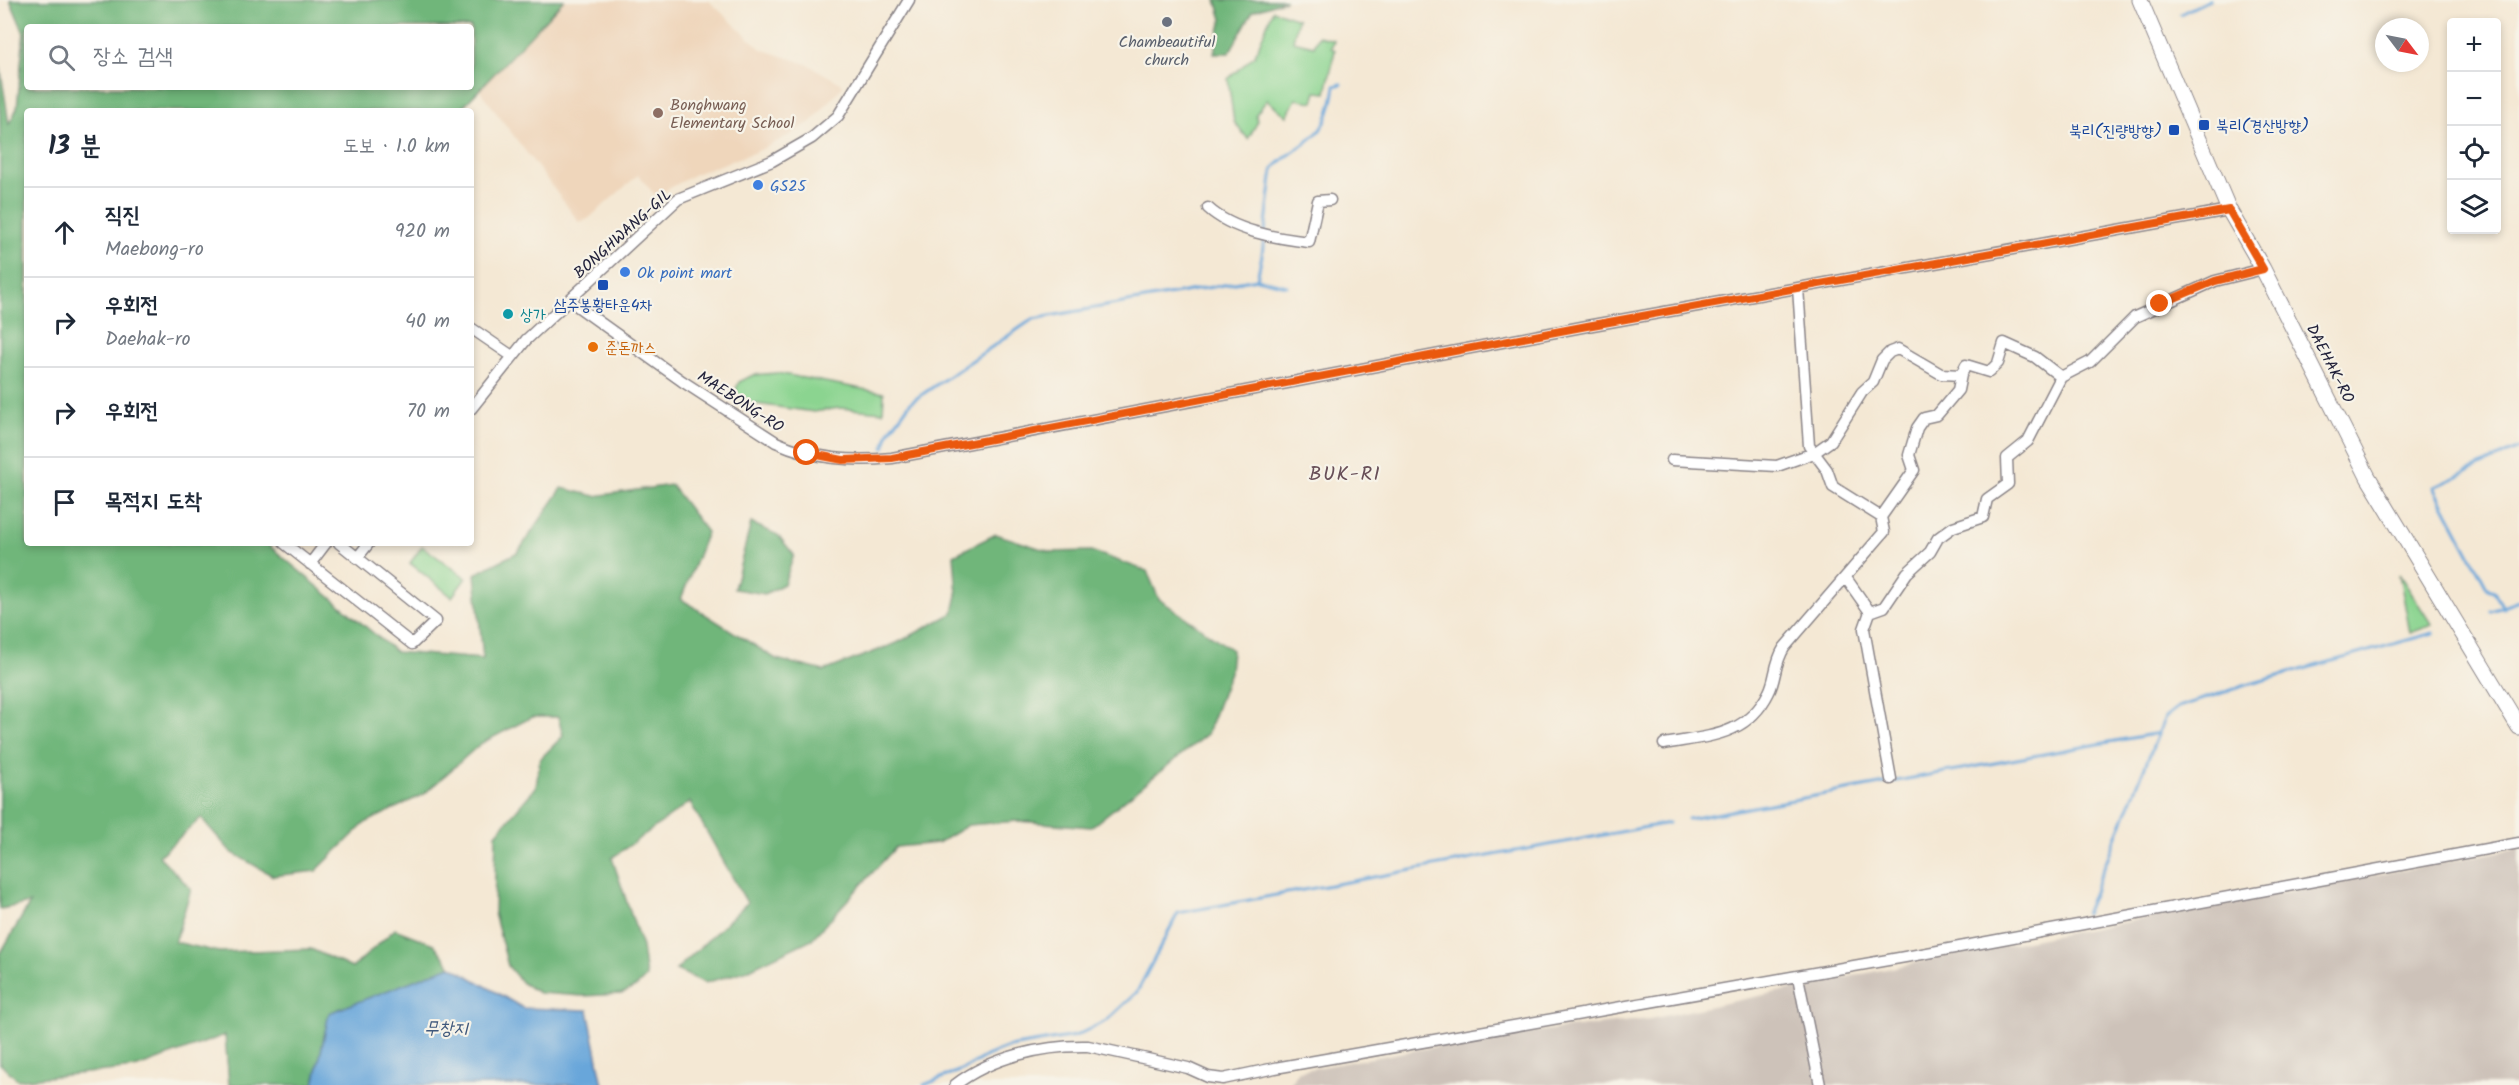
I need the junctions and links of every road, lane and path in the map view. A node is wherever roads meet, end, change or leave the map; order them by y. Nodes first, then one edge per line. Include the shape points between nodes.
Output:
1 (909, 0) edge
2 (2140, 0) edge
3 (1324, 201) dead end
4 (1208, 208) dead end
5 (2229, 210) junction
6 (2263, 269) junction
7 (1798, 288) junction
8 (570, 301) junction
9 (474, 330) edge
10 (512, 357) junction
11 (1961, 375) junction
12 (2061, 377) junction
13 (474, 405) edge
14 (1814, 453) junction
15 (1672, 460) dead end
16 (1881, 517) junction
17 (288, 546) edge
18 (324, 546) edge
19 (343, 546) edge
20 (367, 546) edge
21 (357, 558) junction
22 (310, 564) junction
23 (1846, 578) junction
24 (1870, 612) junction
25 (2519, 727) edge
26 (1664, 744) dead end
27 (1890, 779) dead end
28 (2519, 843) edge
29 (1798, 976) junction
30 (955, 1085) edge
31 (1820, 1085) edge

1 - 8 street, BONGHWANG-GIL via 838,116 828,126 772,161 678,199
2 - 5 main road, DAEHAK-RO
3 - 4 street via 1310,242 1267,236 1218,217
5 - 6 main road, DAEHAK-RO
5 - 7 street, MAEBONG-RO
6 - 12 street via 2215,281 2135,317 2090,362
6 - 25 main road, DAEHAK-RO via 2368,477
7 - 8 street, MAEBONG-RO via 876,460 825,458 776,442
7 - 14 street via 1809,446
8 - 10 street, BONGHWANG-GIL
9 - 10 street
10 - 13 street, BONGHWANG-GIL
11 - 12 street via 1966,365 1989,372 1998,363 2004,343 2035,357
11 - 14 street via 1941,374 1899,349 1890,352 1831,441
11 - 16 street via 1958,390 1937,415 1924,418 1917,428 1909,456 1914,470
12 - 24 street via 2028,441 2007,458 2008,484 1987,500 1983,517 1953,526 1938,538 1884,607
14 - 15 street via 1777,466
14 - 16 street via 1827,470 1833,487
16 - 23 street via 1884,532
17 - 22 street
18 - 22 street
19 - 21 street
20 - 21 street
21 - 22 street via 436,621 412,644
23 - 24 street
23 - 26 street via 1784,648 1776,660 1770,692 1749,720 1723,733
24 - 27 street via 1864,629
28 - 29 street
29 - 30 street via 1233,1078 1208,1077 1169,1063 1078,1046 1002,1059
29 - 31 street

